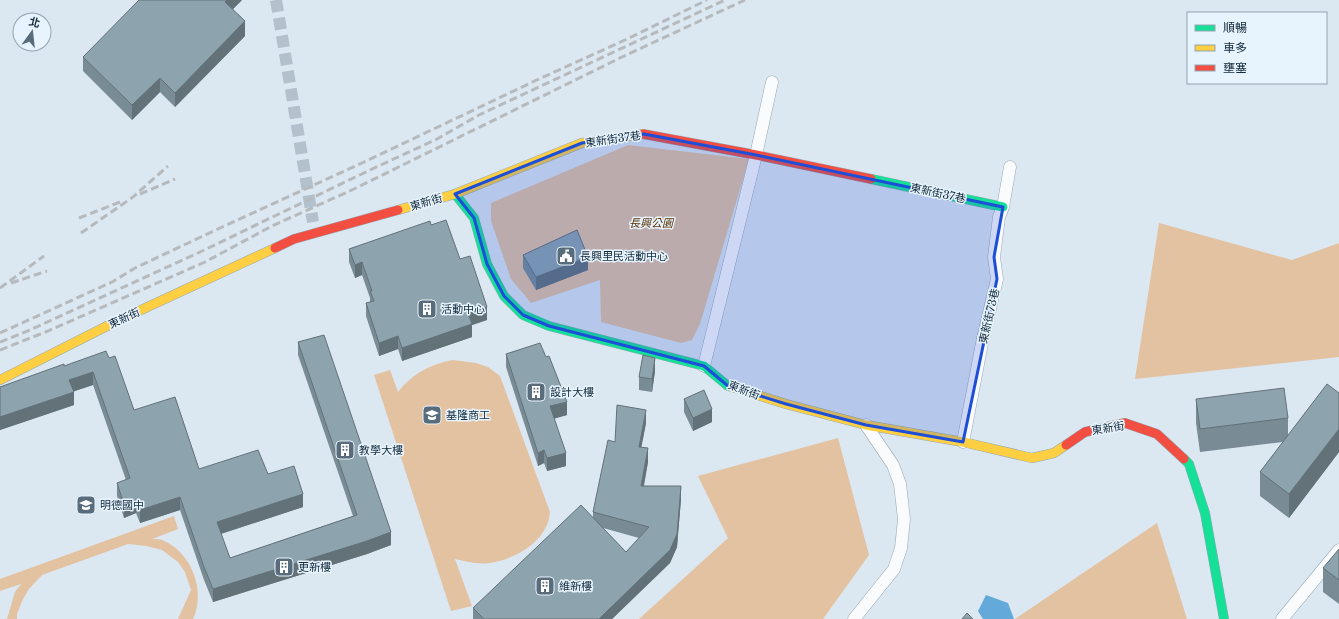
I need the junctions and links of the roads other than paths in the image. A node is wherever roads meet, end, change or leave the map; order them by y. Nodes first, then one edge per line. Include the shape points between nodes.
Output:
1 (772, 82) dead end
2 (756, 154) junction
3 (1010, 167) dead end
4 (454, 194) junction
5 (1003, 207) junction
6 (704, 366) junction
7 (0, 380) edge
8 (866, 425) junction
9 (963, 442) junction
10 (1339, 550) edge
11 (854, 619) edge
12 (1224, 619) edge
13 (1282, 619) edge

1 - 2 street
2 - 4 street, 東新街37巷 via 644,134 625,136 582,143
2 - 5 street, 東新街37巷
2 - 6 street
3 - 5 street, 東新街73巷
4 - 6 street, 東新街 via 474,218 487,264 504,296 523,315 549,326
4 - 7 street, 東新街 via 315,227
5 - 9 street, 東新街73巷 via 999,217 994,257 997,279
6 - 8 street, 東新街 via 728,386
8 - 9 street, 東新街
8 - 11 street via 893,465 900,484 904,519 901,548 894,569
9 - 12 street, 東新街 via 1032,458 1054,453 1085,432 1125,423 1157,434 1189,464 1205,513
10 - 13 street

